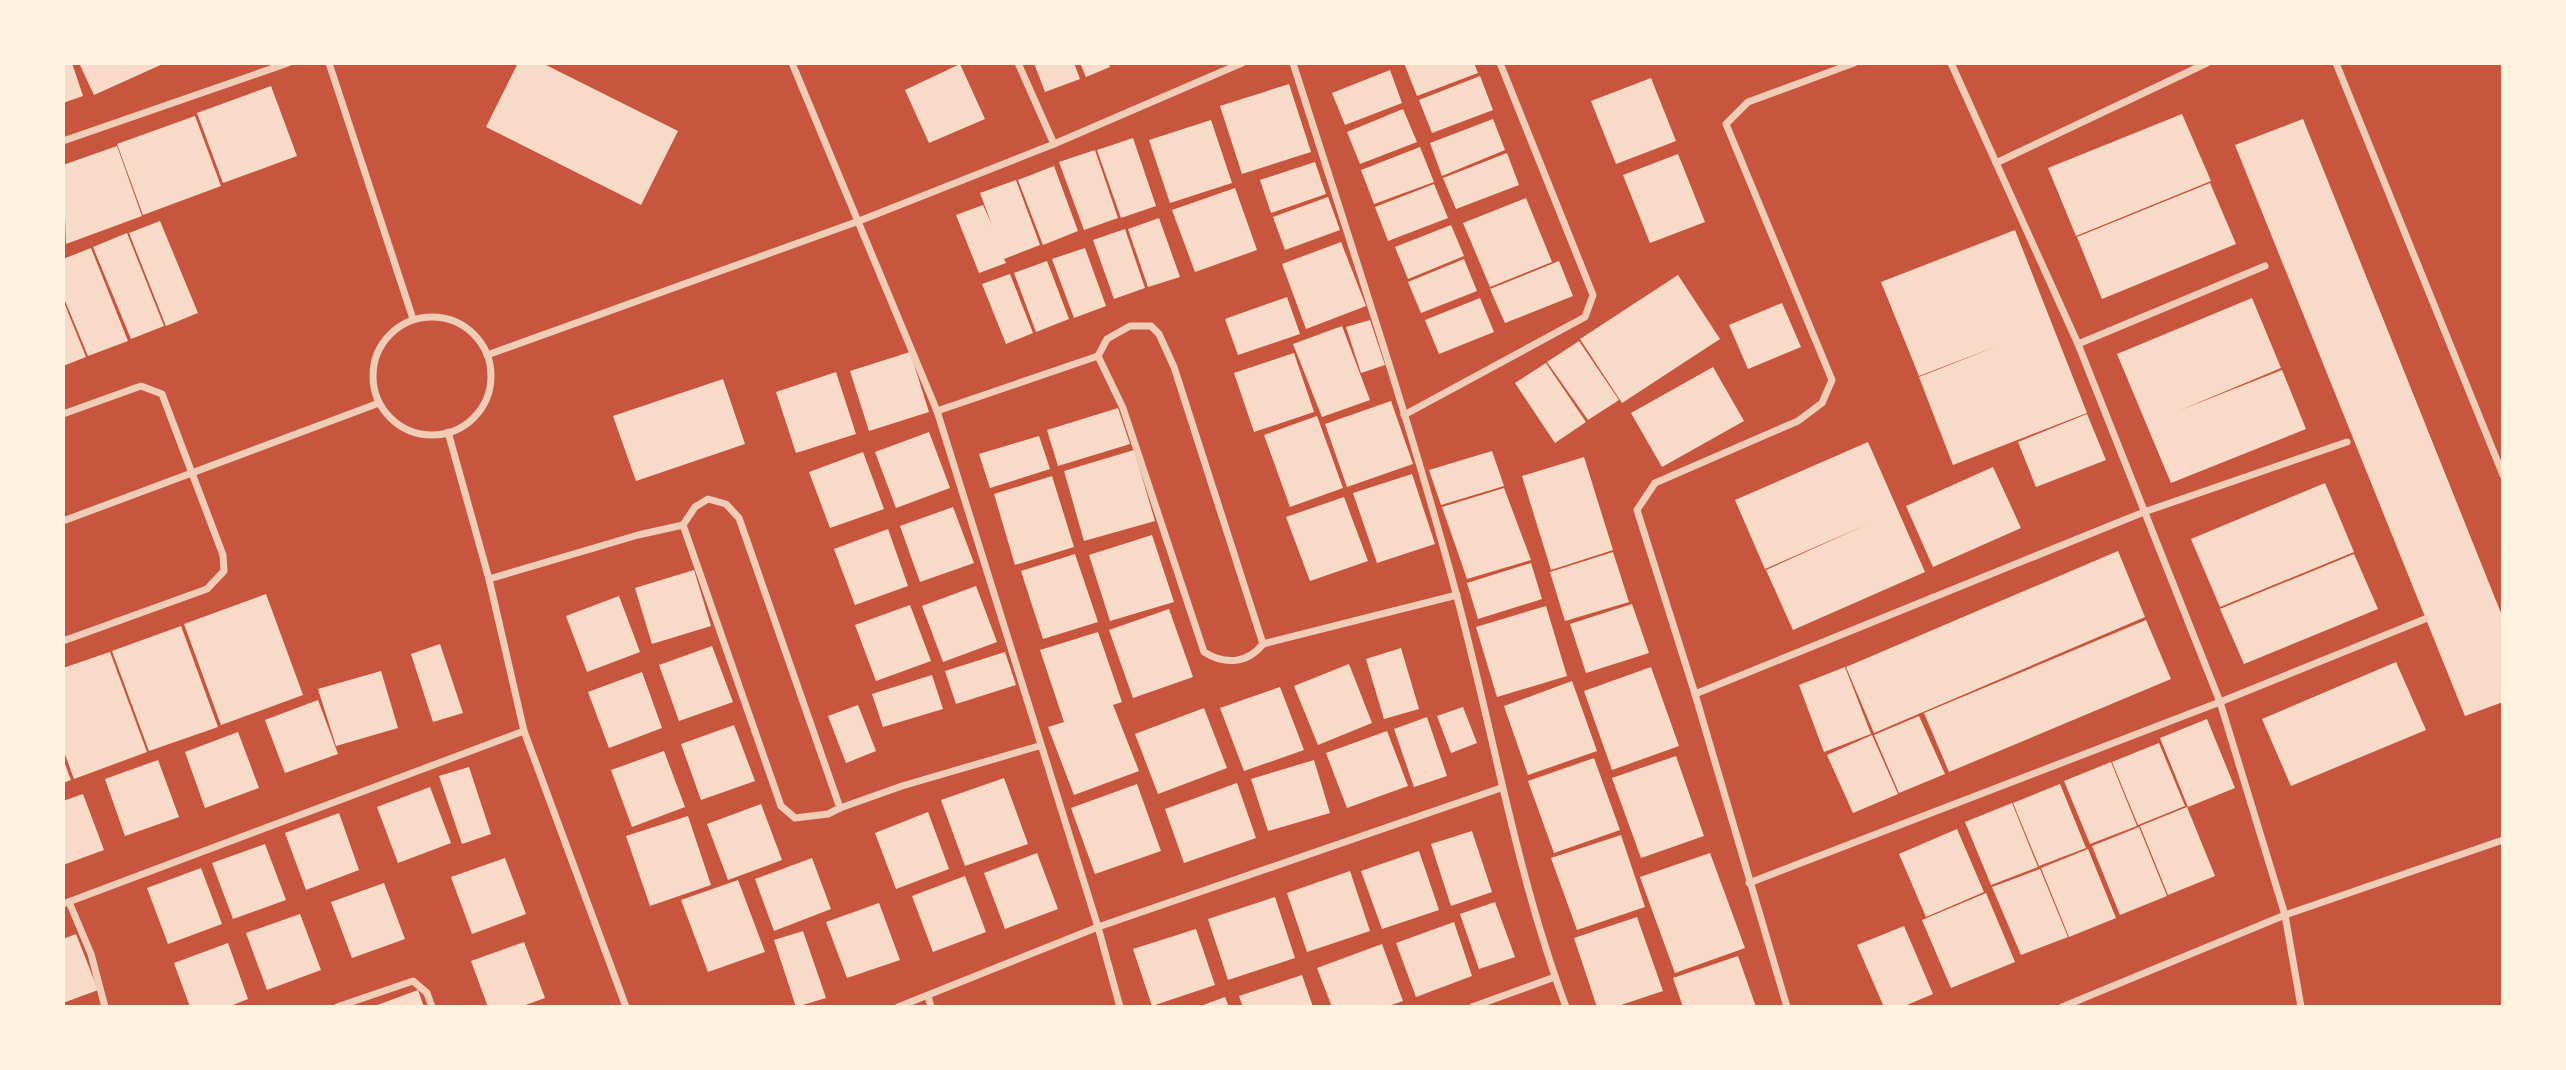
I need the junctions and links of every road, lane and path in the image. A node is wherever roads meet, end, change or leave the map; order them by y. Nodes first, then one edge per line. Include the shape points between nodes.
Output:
1 (288, 63) edge
2 (329, 63) edge
3 (792, 63) edge
4 (1018, 63) edge
5 (1242, 63) edge
6 (1293, 63) edge
7 (1500, 63) edge
8 (1854, 63) edge
9 (1951, 63) edge
10 (2207, 63) edge
11 (2336, 63) edge
12 (63, 141) edge
13 (1054, 144) junction
14 (1996, 163) junction
15 (859, 221) junction
16 (2264, 266) dead end
17 (413, 319) junction
18 (2078, 344) junction
19 (487, 355) junction
20 (1098, 356) junction
21 (379, 403) junction
22 (937, 411) junction
23 (63, 414) edge
24 (1404, 415) junction
25 (449, 432) junction
26 (2347, 442) dead end
27 (190, 475) junction
28 (2503, 475) edge
29 (2144, 512) junction
30 (63, 521) edge
31 (683, 525) junction
32 (489, 579) junction
33 (1457, 595) junction
34 (2425, 619) dead end
35 (63, 641) edge
36 (1263, 644) junction
37 (1695, 694) junction
38 (2220, 702) junction
39 (524, 732) junction
40 (1039, 746) junction
41 (1501, 788) junction
42 (840, 808) junction
43 (2503, 840) edge
44 (1749, 883) junction
45 (66, 903) edge
46 (2286, 915) junction
47 (1098, 927) junction
48 (1555, 977) junction
49 (928, 996) junction
50 (105, 1007) edge
51 (337, 1007) edge
52 (432, 1007) edge
53 (626, 1007) edge
54 (898, 1007) edge
55 (931, 1007) edge
56 (1120, 1007) edge
57 (1472, 1007) edge
58 (1566, 1007) edge
59 (1787, 1007) edge
60 (2062, 1007) edge
61 (2301, 1007) edge

1 - 12 street
2 - 17 street
3 - 15 street
4 - 13 street
5 - 13 street
6 - 24 street
7 - 24 street via 1593,295 1585,317
8 - 37 street via 1748,102 1726,124 1832,380 1822,403 1798,421 1655,483 1637,510
9 - 14 street
10 - 14 street
11 - 28 street
13 - 15 street
14 - 18 street
15 - 19 street
15 - 22 street
16 - 18 street
17 - 19 street via 438,315 468,329
17 - 21 street via 394,330 377,355 372,382
18 - 29 street
19 - 25 street via 491,374 484,403 465,425
20 - 22 street
20 - 36 street via 1124,408 1204,652 1216,660 1236,662 1255,654
20 - 36 street via 1107,339 1130,326 1151,326 1159,334 1174,367
21 - 25 street via 384,414 412,431
21 - 27 street
22 - 40 street
23 - 27 street via 141,386 162,394
24 - 33 street
25 - 32 street
26 - 29 street
27 - 30 street
27 - 35 street via 223,555 224,571 217,582
29 - 37 street
29 - 38 street
31 - 32 street
31 - 42 street via 781,806 795,818
31 - 42 street via 695,507 708,499 726,504 739,518
32 - 39 street
33 - 36 street
33 - 41 street
34 - 38 street
37 - 44 street
38 - 44 street
38 - 46 street
39 - 45 street
39 - 53 street
40 - 42 street
40 - 47 street
41 - 47 street
41 - 48 street
43 - 46 street
44 - 59 street
45 - 50 street via 91,954
46 - 60 street
46 - 61 street
47 - 49 street
47 - 56 street
48 - 57 street
48 - 58 street
49 - 54 street
49 - 55 street
51 - 52 street via 414,981 427,993

